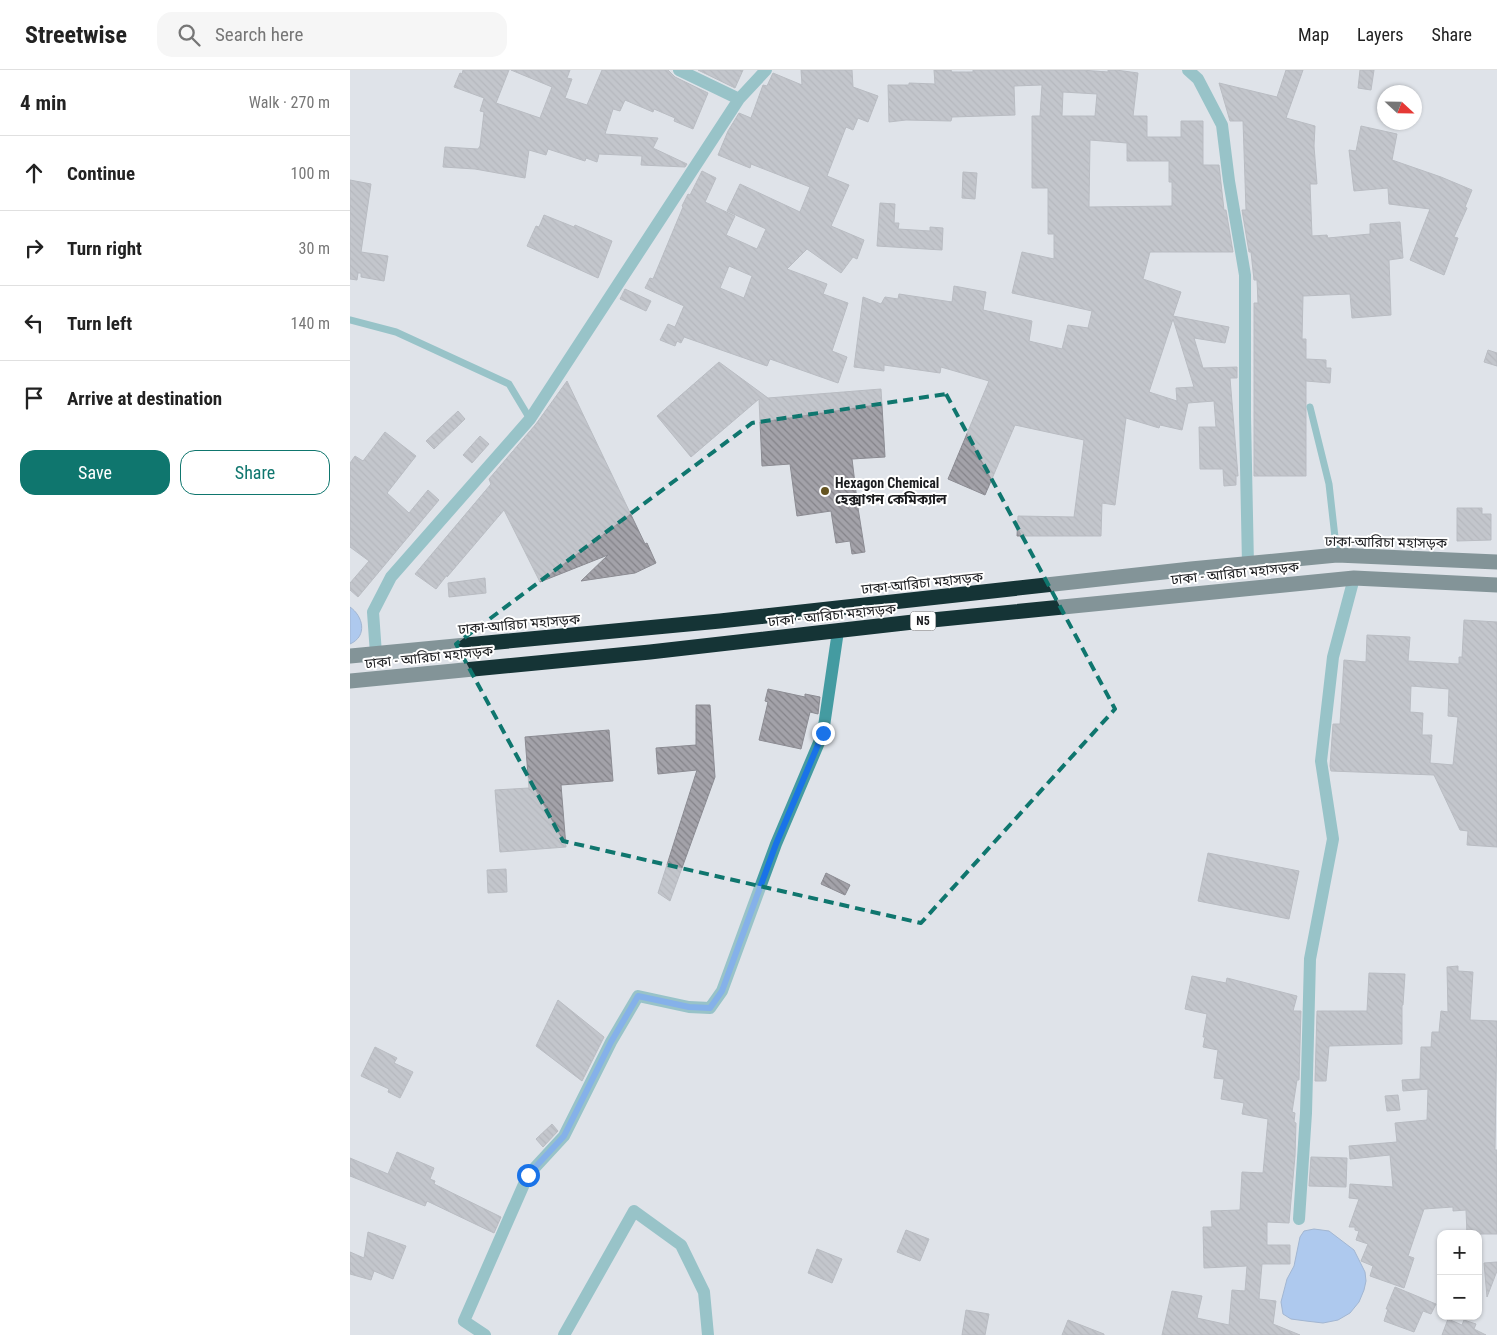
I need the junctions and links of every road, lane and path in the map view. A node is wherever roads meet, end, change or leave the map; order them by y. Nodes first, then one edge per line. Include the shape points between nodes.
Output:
1 (679, 70) edge
2 (766, 70) edge
3 (1188, 70) edge
4 (739, 99) junction
5 (350, 320) edge
6 (1310, 407) dead end
7 (530, 418) junction
8 (1337, 555) junction
9 (1497, 562) edge
10 (1248, 565) junction
11 (1354, 578) junction
12 (1497, 585) edge
13 (838, 630) junction
14 (376, 654) junction
15 (350, 656) edge
16 (350, 681) edge
17 (1299, 1220) dead end
18 (485, 1335) edge
19 (564, 1335) edge
20 (708, 1335) edge

1 - 4 street
2 - 4 street
3 - 10 street via 1198,79 1222,125 1245,274
4 - 7 street
5 - 7 lane via 396,332 509,384
6 - 8 lane via 1330,484
7 - 14 street via 391,577 373,612
8 - 9 highway, ঢাকা-আরিচা মহাসড়ক / N5
8 - 10 highway, ঢাকা-আরিচা মহাসড়ক / N5
10 - 14 highway, ঢাকা-আরিচা মহাসড়ক / N5 via 720,622
11 - 12 highway, ঢাকা - আরিচা মহাসড়ক / N5
11 - 13 highway, ঢাকা - আরিচা মহাসড়ক / N5
11 - 17 street via 1333,657 1321,761 1333,839 1310,959
13 - 16 highway, ঢাকা - আরিচা মহাসড়ক / N5
13 - 18 street via 823,733 776,844 722,991 710,1008 638,996 564,1136 528,1175 464,1321
14 - 15 highway, ঢাকা-আরিচা মহাসড়ক / N5
19 - 20 street via 634,1211 680,1245 704,1292

